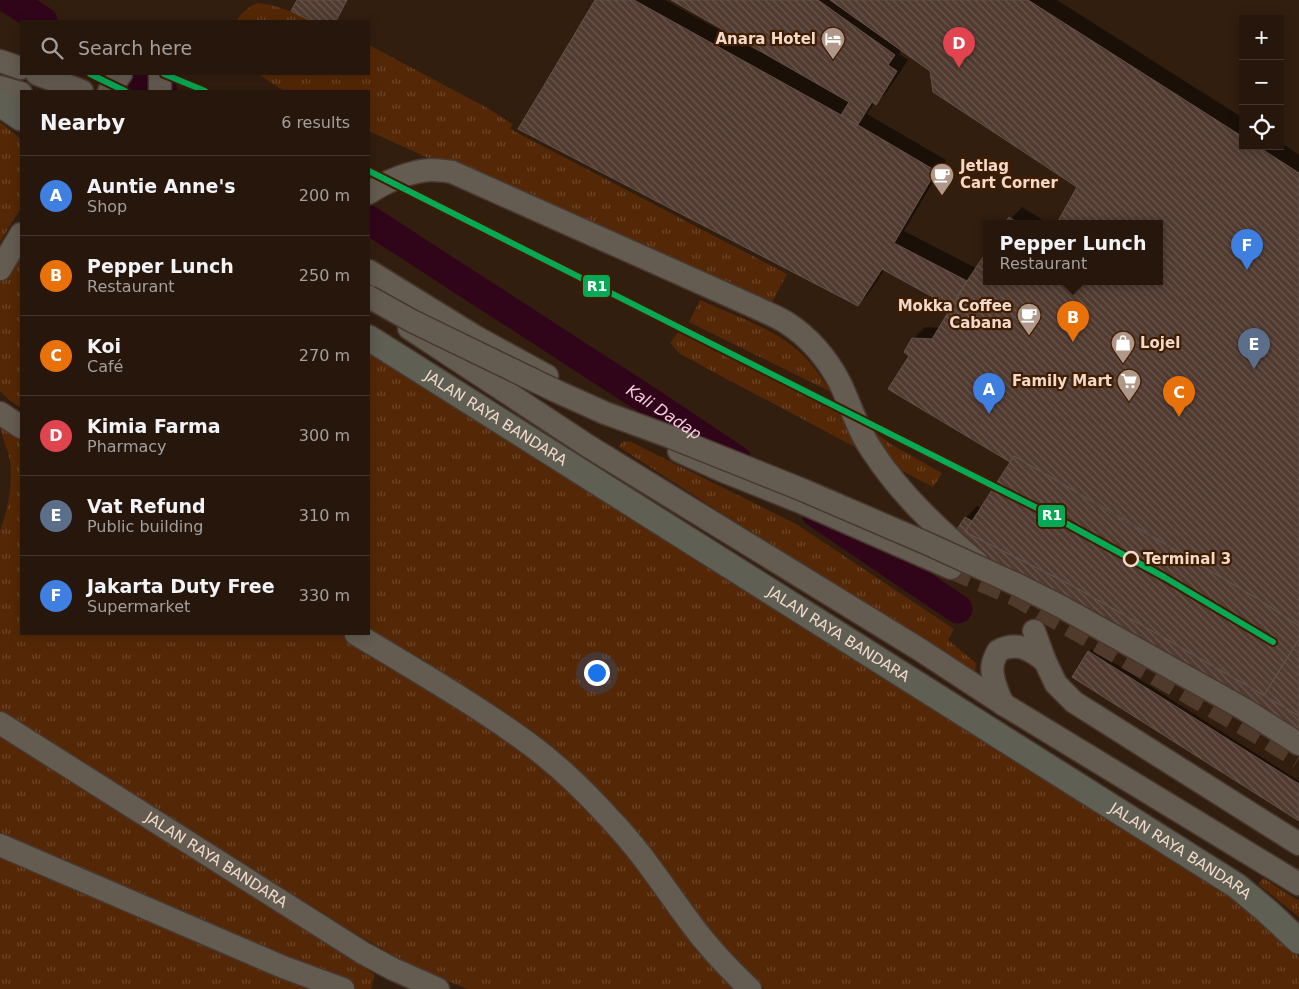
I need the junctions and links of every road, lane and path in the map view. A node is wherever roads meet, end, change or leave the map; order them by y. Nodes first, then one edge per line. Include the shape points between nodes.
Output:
1 (0, 61) edge
2 (20, 68) edge
3 (40, 75) edge
4 (120, 75) edge
5 (160, 75) edge
6 (0, 87) edge
7 (79, 90) edge
8 (110, 90) edge
9 (160, 90) edge
10 (20, 93) edge
11 (0, 104) edge
12 (20, 117) edge
13 (375, 190) edge
14 (20, 236) edge
15 (0, 268) edge
16 (370, 272) edge
17 (370, 298) edge
18 (370, 302) edge
19 (370, 339) edge
20 (0, 413) edge
21 (20, 426) edge
22 (951, 568) tunnel mouth
23 (1015, 595) dead end
24 (1034, 631) dead end
25 (358, 635) edge
26 (1045, 661) junction
27 (1003, 704) junction
28 (0, 723) edge
29 (1299, 744) edge
30 (1299, 844) edge
31 (0, 845) edge
32 (1299, 884) edge
33 (1299, 941) edge
34 (343, 989) edge
35 (438, 989) edge
36 (750, 989) edge

1 - 2 street
3 - 7 street
4 - 8 street
5 - 9 street
6 - 10 street
11 - 12 main road
13 - 23 street via 400,177 430,170 452,172 787,323 821,354 831,368 860,430 884,469 928,520
14 - 15 street
16 - 22 street, bridge via 476,337 665,444
17 - 29 street, bridge via 556,391 803,490 1018,585 1244,709
18 - 27 street, JALAN RAYA BANDARA via 588,446
19 - 33 main road, JALAN RAYA BANDARA via 1237,886
20 - 21 street
24 - 26 street
25 - 36 street via 484,712 530,744 580,788 640,853 693,926
26 - 27 street via 1033,651 1021,648 1007,646 998,651 992,665
26 - 30 street via 1056,684 1074,702
27 - 32 street, JALAN RAYA BANDARA
28 - 35 street, JALAN RAYA BANDARA via 363,952
31 - 34 street via 283,967

